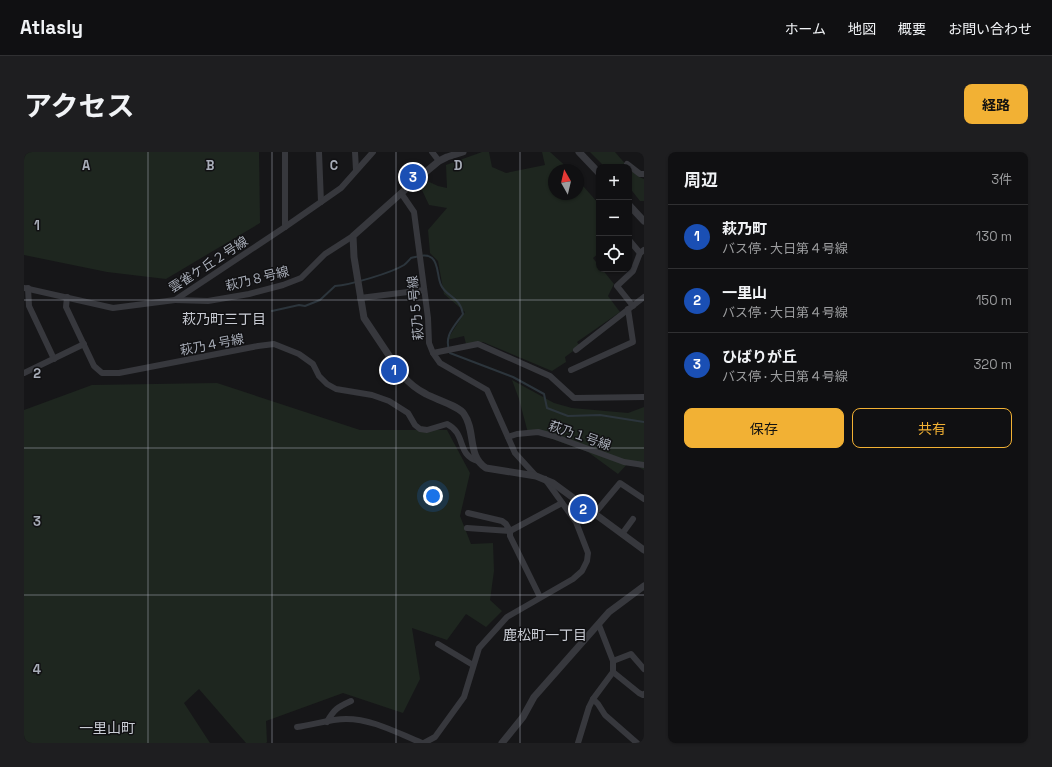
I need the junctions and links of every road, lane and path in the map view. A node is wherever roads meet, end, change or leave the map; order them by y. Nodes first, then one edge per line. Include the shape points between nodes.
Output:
1 (285, 152) edge
2 (319, 152) edge
3 (355, 152) edge
4 (372, 152) edge
5 (432, 152) edge
6 (463, 152) edge
7 (579, 152) edge
8 (439, 162) junction
9 (632, 168) edge
10 (356, 170) junction
11 (596, 170) edge
12 (644, 174) edge
13 (401, 193) junction
14 (320, 202) junction
15 (632, 208) edge
16 (644, 221) edge
17 (285, 227) junction
18 (353, 236) junction
19 (632, 243) edge
20 (642, 252) edge
21 (26, 288) edge
22 (424, 290) junction
23 (67, 297) junction
24 (644, 297) edge
25 (360, 298) junction
26 (175, 300) junction
27 (630, 307) junction
28 (84, 344) junction
29 (576, 350) dead end
30 (433, 353) junction
31 (54, 359) junction
32 (571, 370) dead end
33 (24, 373) edge
34 (644, 397) edge
35 (508, 438) junction
36 (478, 461) junction
37 (644, 465) edge
38 (536, 476) junction
39 (545, 479) junction
40 (644, 500) edge
41 (562, 503) junction
42 (468, 513) dead end
43 (595, 513) junction
44 (632, 519) dead end
45 (467, 528) dead end
46 (510, 531) junction
47 (622, 534) junction
48 (644, 550) edge
49 (644, 586) edge
50 (540, 598) junction
51 (600, 625) junction
52 (438, 644) dead end
53 (613, 661) junction
54 (473, 665) junction
55 (644, 669) edge
56 (614, 672) junction
57 (644, 695) edge
58 (593, 699) junction
59 (351, 701) dead end
60 (327, 722) junction
61 (297, 727) dead end
62 (423, 743) edge
63 (502, 743) edge
64 (578, 743) edge
65 (637, 743) edge

1 - 17 street
2 - 14 street
3 - 10 street
4 - 10 street, 雲雀ケ丘２号線
5 - 8 street
6 - 8 street
7 - 11 street
8 - 13 street
9 - 12 street
10 - 14 street, 雲雀ケ丘２号線 via 341,188
13 - 18 street
13 - 22 street, 萩乃５号線 via 414,212
14 - 17 street, 雲雀ケ丘２号線
15 - 16 street
17 - 26 street, 雲雀ケ丘２号線
18 - 25 street
18 - 26 street, 萩乃８号線 via 325,254 301,278 283,285 208,300
19 - 20 street
20 - 27 street via 633,271 617,286
21 - 23 street, 雲雀ケ丘２号線
21 - 31 street via 28,306
22 - 25 street
22 - 30 street, 萩乃５号線 via 429,344
23 - 26 street, 雲雀ケ丘２号線 via 113,308
23 - 28 street via 66,307
24 - 27 street
25 - 36 street via 364,318 408,383 464,413
27 - 29 street
27 - 32 street via 633,342
28 - 31 street
28 - 36 street, 萩乃４号線 via 94,366 102,372 119,373 274,344 299,354 313,364 319,376 336,389 372,395 389,401 408,413 420,429 427,430 447,424 457,432 466,454
30 - 34 street via 478,344 550,376 574,398
30 - 35 street via 440,363 487,390
31 - 33 street
35 - 37 street, 萩乃１号線 via 517,434 538,432 624,462
35 - 38 street via 515,453
36 - 38 street via 486,468
38 - 39 street
39 - 41 street
39 - 43 street
40 - 43 street via 620,483
41 - 46 street
41 - 50 street via 576,522 588,553 587,561 582,571 573,579
42 - 46 street via 502,521
43 - 47 street
44 - 47 street
45 - 46 street
46 - 50 street via 510,536
47 - 48 street
49 - 51 street via 609,612
50 - 54 street via 507,617 479,648
51 - 53 street
51 - 63 street via 534,697 523,717
52 - 54 street
53 - 55 street via 631,654
53 - 56 street
54 - 62 street via 464,697 435,737
56 - 57 street via 639,694
56 - 58 street
58 - 64 street
58 - 65 street via 605,715
59 - 60 street via 332,712
60 - 61 street
60 - 62 street via 362,720

